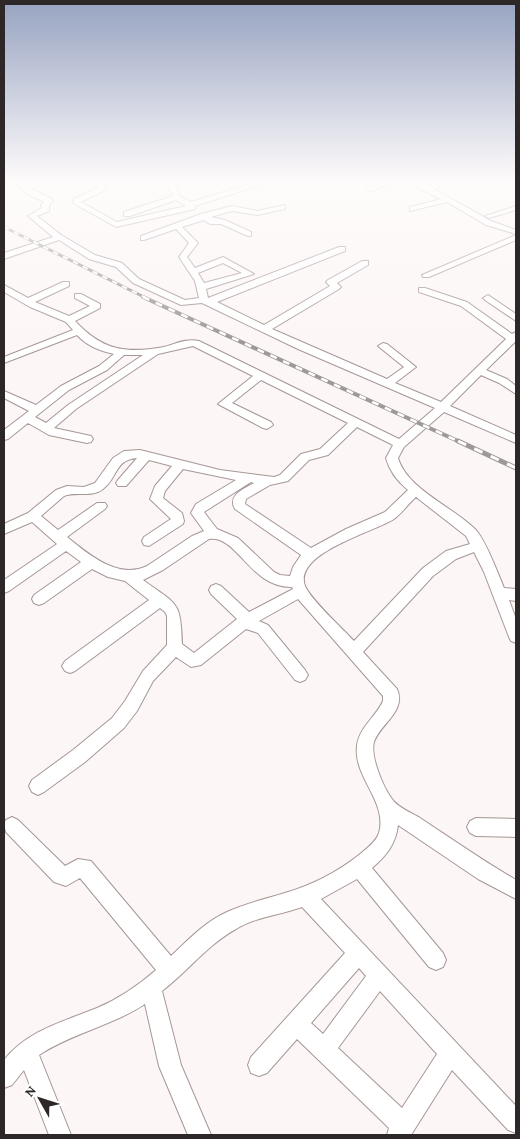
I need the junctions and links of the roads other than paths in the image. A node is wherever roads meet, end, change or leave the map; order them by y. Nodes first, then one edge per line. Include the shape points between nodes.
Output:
1 (57, 235) edge
2 (152, 235) edge
3 (186, 235) edge
4 (59, 237) junction
5 (144, 238) dead end
6 (516, 238) edge
7 (342, 248) dead end
8 (4, 256) edge
9 (365, 263) dead end
10 (193, 272) junction
11 (426, 275) dead end
12 (66, 284) dead end
13 (201, 287) junction
14 (5, 290) edge
15 (422, 290) dead end
16 (78, 296) dead end
17 (488, 298) dead end
18 (28, 302) junction
19 (206, 302) junction
20 (516, 318) edge
21 (69, 320) junction
22 (265, 329) junction
23 (79, 331) junction
24 (514, 337) edge
25 (382, 346) dead end
26 (156, 351) junction
27 (122, 352) junction
28 (5, 358) edge
29 (479, 371) junction
30 (261, 375) junction
31 (387, 384) junction
32 (516, 391) edge
33 (4, 394) edge
34 (443, 407) junction
35 (37, 410) junction
36 (27, 417) junction
37 (356, 422) junction
38 (267, 425) dead end
39 (46, 429) junction
40 (4, 436) edge
41 (516, 438) edge
42 (87, 439) dead end
43 (400, 444) junction
44 (146, 456) junction
45 (181, 464) junction
46 (249, 478) junction
47 (267, 481) junction
48 (122, 483) dead end
49 (415, 490) junction
50 (101, 506) dead end
51 (33, 516) junction
52 (4, 529) edge
53 (213, 533) junction
54 (61, 541) junction
55 (149, 541) dead end
56 (478, 546) junction
57 (310, 555) junction
58 (92, 562) junction
59 (129, 577) junction
60 (298, 586) junction
61 (4, 587) edge
62 (216, 590) dead end
63 (499, 593) junction
64 (516, 595) edge
65 (39, 599) dead end
66 (160, 600) junction
67 (246, 621) junction
68 (516, 637) edge
69 (175, 647) junction
70 (354, 652) junction
71 (70, 666) dead end
72 (300, 675) dead end
73 (38, 786) dead end
74 (384, 806) junction
75 (12, 826) dead end
76 (476, 827) dead end
77 (516, 828) edge
78 (359, 867) junction
79 (516, 890) edge
80 (305, 896) junction
81 (358, 954) junction
82 (436, 960) dead end
83 (171, 972) junction
84 (378, 976) junction
85 (151, 987) junction
86 (296, 1023) junction
87 (324, 1050) junction
88 (27, 1051) junction
89 (451, 1052) junction
90 (259, 1065) dead end
91 (4, 1076) edge
92 (516, 1122) edge
93 (401, 1130) edge
94 (60, 1135) edge
95 (200, 1135) edge

1 - 4 street
2 - 5 street
3 - 10 street via 194,243 183,257
4 - 8 street
4 - 19 street via 92,257 119,265 136,281 184,303
6 - 11 street
7 - 19 street
9 - 22 street via 331,282 336,287
10 - 13 street
10 - 13 street via 223,260 250,274
12 - 18 street
13 - 19 street
14 - 18 street
15 - 24 street via 469,306
16 - 21 street via 97,306
17 - 20 street
18 - 21 street
19 - 22 street
21 - 23 street
22 - 31 street
23 - 27 street via 94,345
23 - 28 street
24 - 29 street
25 - 31 street via 412,367
26 - 27 street
26 - 30 street via 192,342
26 - 39 street via 72,407
27 - 35 street via 103,368 70,385
29 - 32 street via 503,381
29 - 34 street
30 - 37 street
30 - 38 street via 224,404
31 - 34 street
33 - 35 street
34 - 41 street
34 - 43 street
35 - 36 street
36 - 39 street
36 - 40 street
37 - 43 street
37 - 47 street via 324,452 305,457 278,480
39 - 42 street
43 - 49 street via 392,458 394,465
44 - 45 street
44 - 48 street
44 - 51 street via 124,455 99,486 60,493
45 - 46 street
45 - 55 street via 159,489 156,498 177,516 178,521
46 - 47 street
46 - 53 street via 200,507 197,513
47 - 57 street via 242,496 238,500 239,506
49 - 56 street via 471,533
49 - 57 street via 390,515
50 - 54 street
51 - 52 street
51 - 54 street
53 - 59 street via 198,538 145,573
53 - 60 street via 227,538 270,577
54 - 58 street
54 - 61 street
56 - 63 street
56 - 70 street via 459,551 432,568
57 - 60 street via 298,570
58 - 59 street
58 - 65 street
59 - 66 street
60 - 67 street
60 - 70 street
62 - 67 street
63 - 64 street
63 - 68 street
66 - 69 street via 173,612
66 - 71 street
67 - 69 street via 196,660 191,660
67 - 72 street via 263,629
69 - 73 street via 148,676 118,723
70 - 74 street via 391,694 390,706 365,746 366,759
74 - 78 street via 389,827 385,841
74 - 79 street
75 - 83 street via 66,877 78,868 84,868
76 - 77 street
78 - 80 street via 326,889
78 - 82 street
80 - 81 street
80 - 83 street via 240,916 218,927
81 - 84 street
81 - 86 street
83 - 85 street
84 - 87 street
84 - 89 street
85 - 88 street via 106,1014 38,1043
85 - 95 street via 170,1066
86 - 87 street
86 - 90 street
87 - 93 street
88 - 91 street
88 - 94 street
89 - 92 street
89 - 93 street

